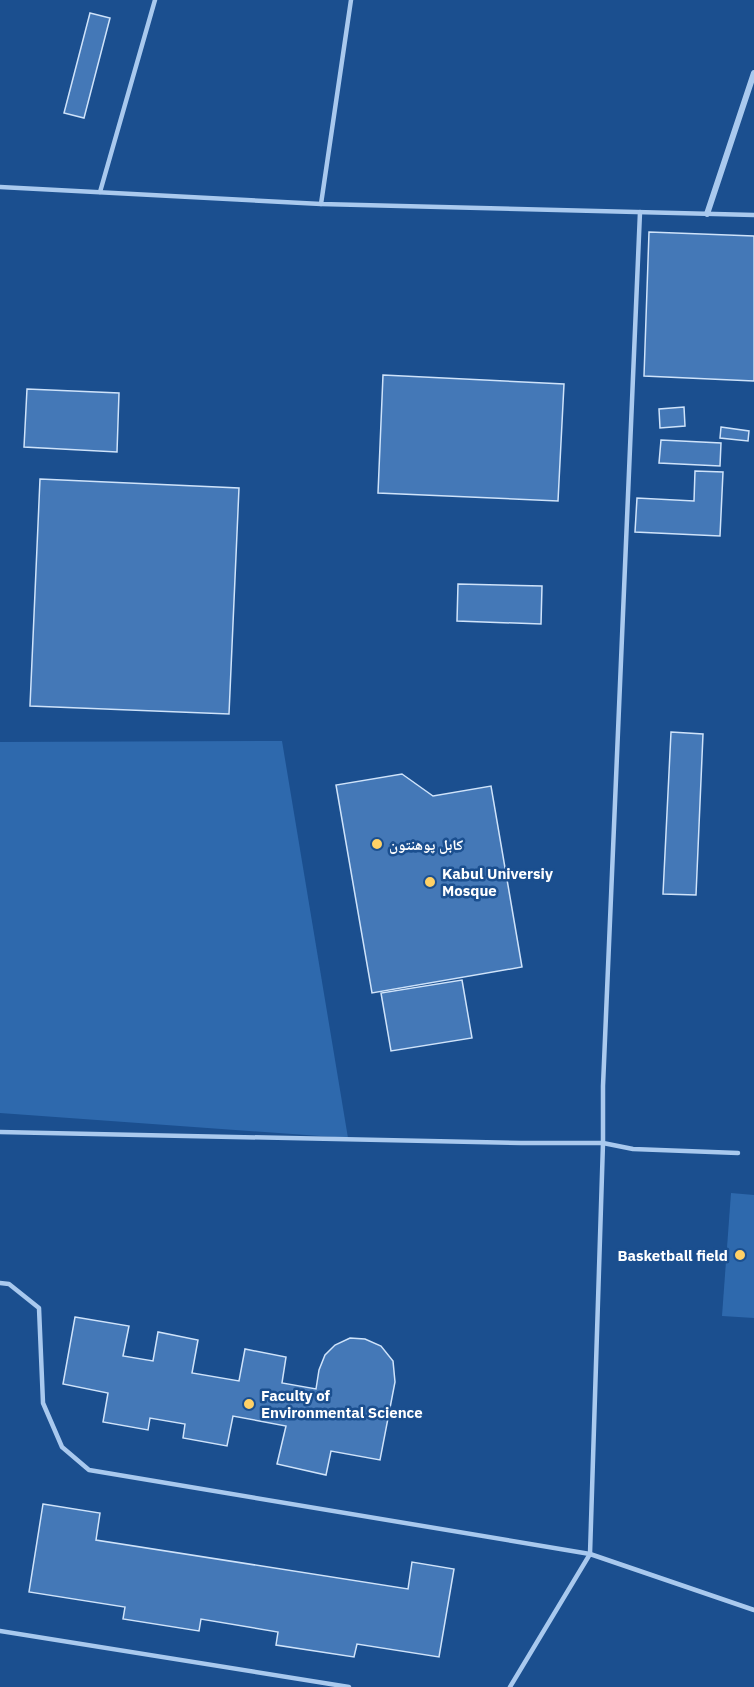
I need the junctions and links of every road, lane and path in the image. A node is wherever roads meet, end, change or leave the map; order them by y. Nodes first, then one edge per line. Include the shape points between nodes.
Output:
1 (155, 0) edge
2 (351, 0) edge
3 (754, 73) edge
4 (0, 187) edge
5 (100, 192) junction
6 (321, 204) junction
7 (640, 212) junction
8 (707, 214) junction
9 (754, 215) edge
10 (0, 1132) edge
11 (603, 1143) junction
12 (738, 1153) dead end
13 (0, 1283) edge
14 (590, 1554) junction
15 (754, 1610) edge
16 (0, 1631) edge
17 (349, 1687) edge
18 (510, 1687) edge

1 - 5 lane
2 - 6 lane
3 - 8 street
4 - 5 lane
5 - 6 lane
6 - 7 lane
7 - 8 lane
7 - 11 lane
8 - 9 lane
10 - 11 lane
11 - 12 lane via 633,1149
11 - 14 lane
13 - 14 lane via 9,1284 39,1308 44,1403 62,1447 89,1470
14 - 15 lane
14 - 18 lane
16 - 17 lane

